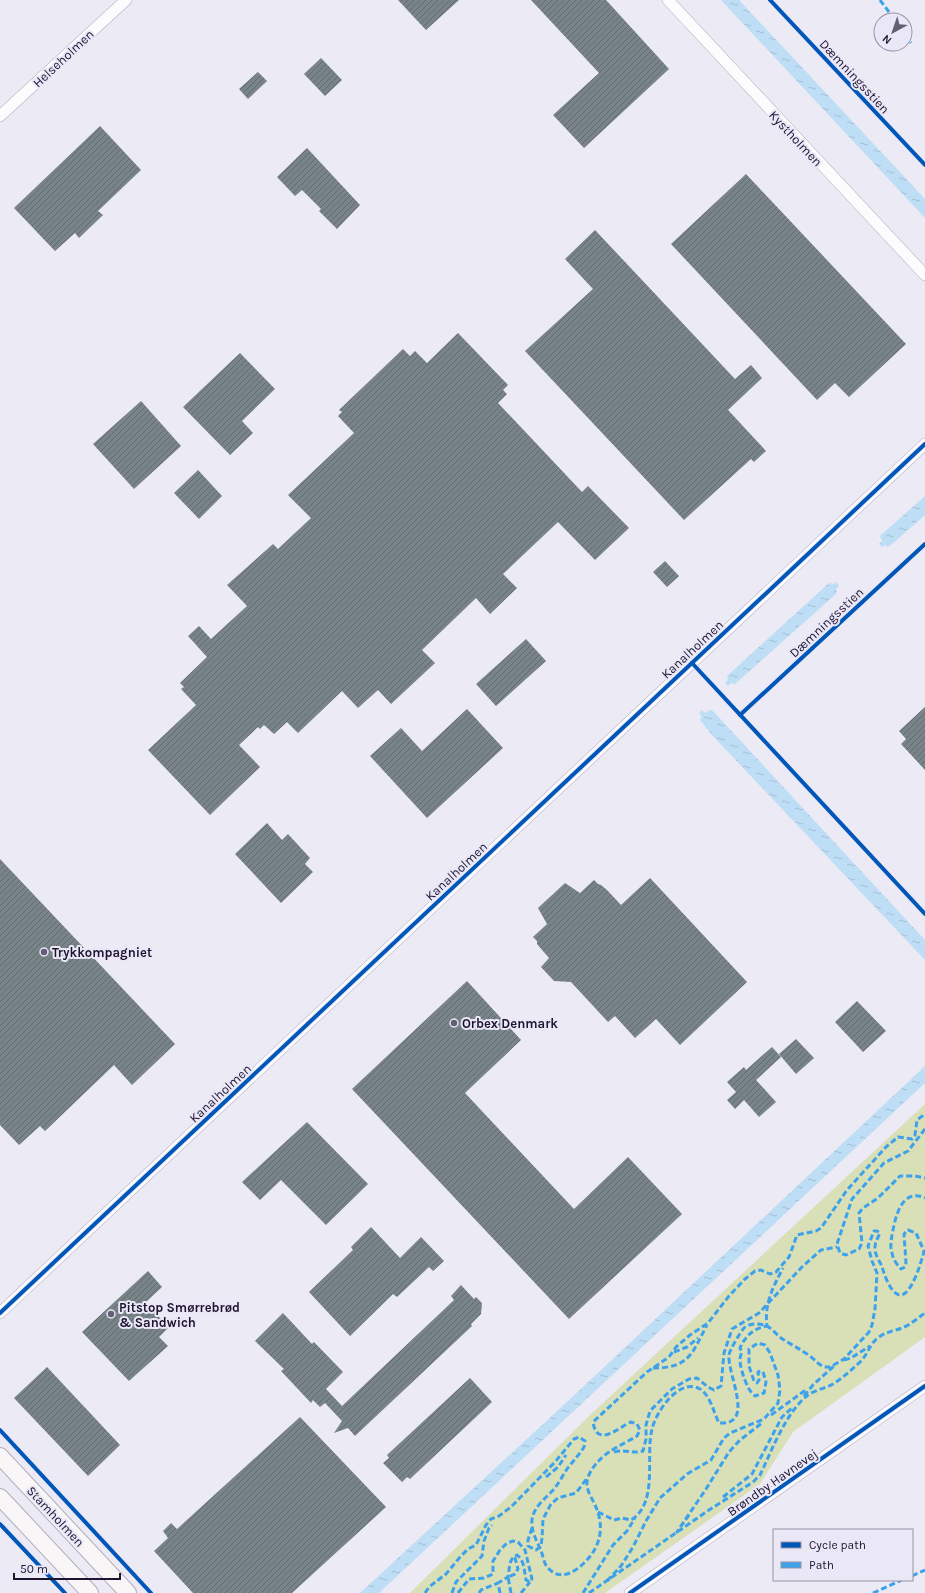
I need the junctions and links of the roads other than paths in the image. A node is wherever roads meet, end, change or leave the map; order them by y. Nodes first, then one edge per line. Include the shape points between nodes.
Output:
1 (126, 0) edge
2 (668, 0) edge
3 (0, 116) edge
4 (925, 275) edge
5 (925, 444) edge
6 (0, 1313) edge
7 (925, 1386) edge
8 (0, 1456) edge
9 (0, 1497) edge
10 (90, 1593) edge
11 (128, 1593) edge
12 (630, 1593) edge

1 - 3 street, Helseholmen
2 - 4 street, Kystholmen
5 - 6 street, Kanalholmen
7 - 12 street, Brøndby Havnevej
8 - 11 street, Stamholmen
9 - 10 street

